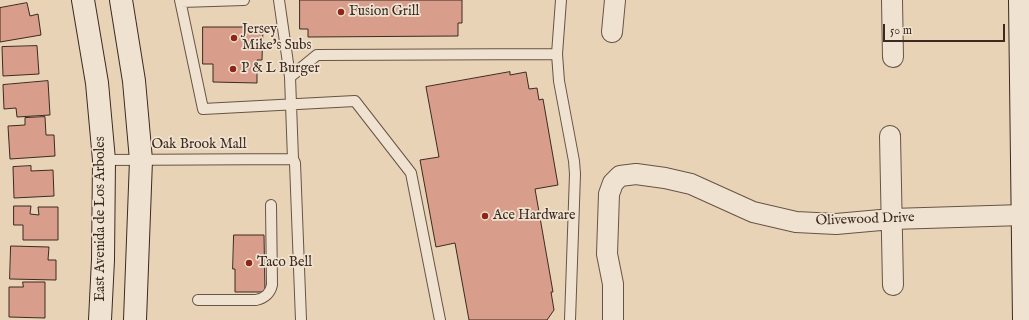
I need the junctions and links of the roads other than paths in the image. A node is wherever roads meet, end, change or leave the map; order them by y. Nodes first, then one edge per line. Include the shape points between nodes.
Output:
1 (83, 0) edge
2 (121, 0) edge
3 (244, 0) edge
4 (279, 0) edge
5 (561, 0) edge
6 (616, 0) edge
7 (892, 0) edge
8 (1020, 0) edge
9 (181, 1) edge
10 (612, 32) dead end
11 (557, 54) junction
12 (893, 57) dead end
13 (290, 77) junction
14 (292, 105) junction
15 (890, 136) dead end
16 (293, 158) junction
17 (104, 160) junction
18 (141, 160) junction
19 (271, 205) dead end
20 (1023, 215) junction
21 (892, 219) junction
22 (893, 285) dead end
23 (198, 300) dead end
24 (100, 320) edge
25 (135, 320) edge
26 (301, 320) edge
27 (440, 320) edge
28 (570, 320) edge
29 (613, 320) edge
30 (1024, 320) edge

1 - 17 main road, East Avenida de Los Arboles via 97,83
2 - 18 main road via 134,81
3 - 9 lane
4 - 13 lane
5 - 11 lane
6 - 10 street
7 - 12 street
8 - 20 main road
9 - 14 lane via 203,109
11 - 13 lane via 317,55
11 - 28 lane via 558,81 575,174
13 - 14 lane
14 - 16 lane
14 - 27 lane via 355,101 411,173
15 - 21 street
16 - 18 lane, Oak Brook Mall
16 - 26 lane
17 - 18 lane, Oak Brook Mall
17 - 24 main road, East Avenida de Los Arboles
18 - 25 main road
19 - 23 lane via 272,285 268,294 256,300
20 - 21 street, Olivewood Drive
20 - 30 main road
21 - 22 street
21 - 29 street, Olivewood Drive via 836,224 796,222 753,212 691,184 636,174 620,176 608,194 607,254 612,284

